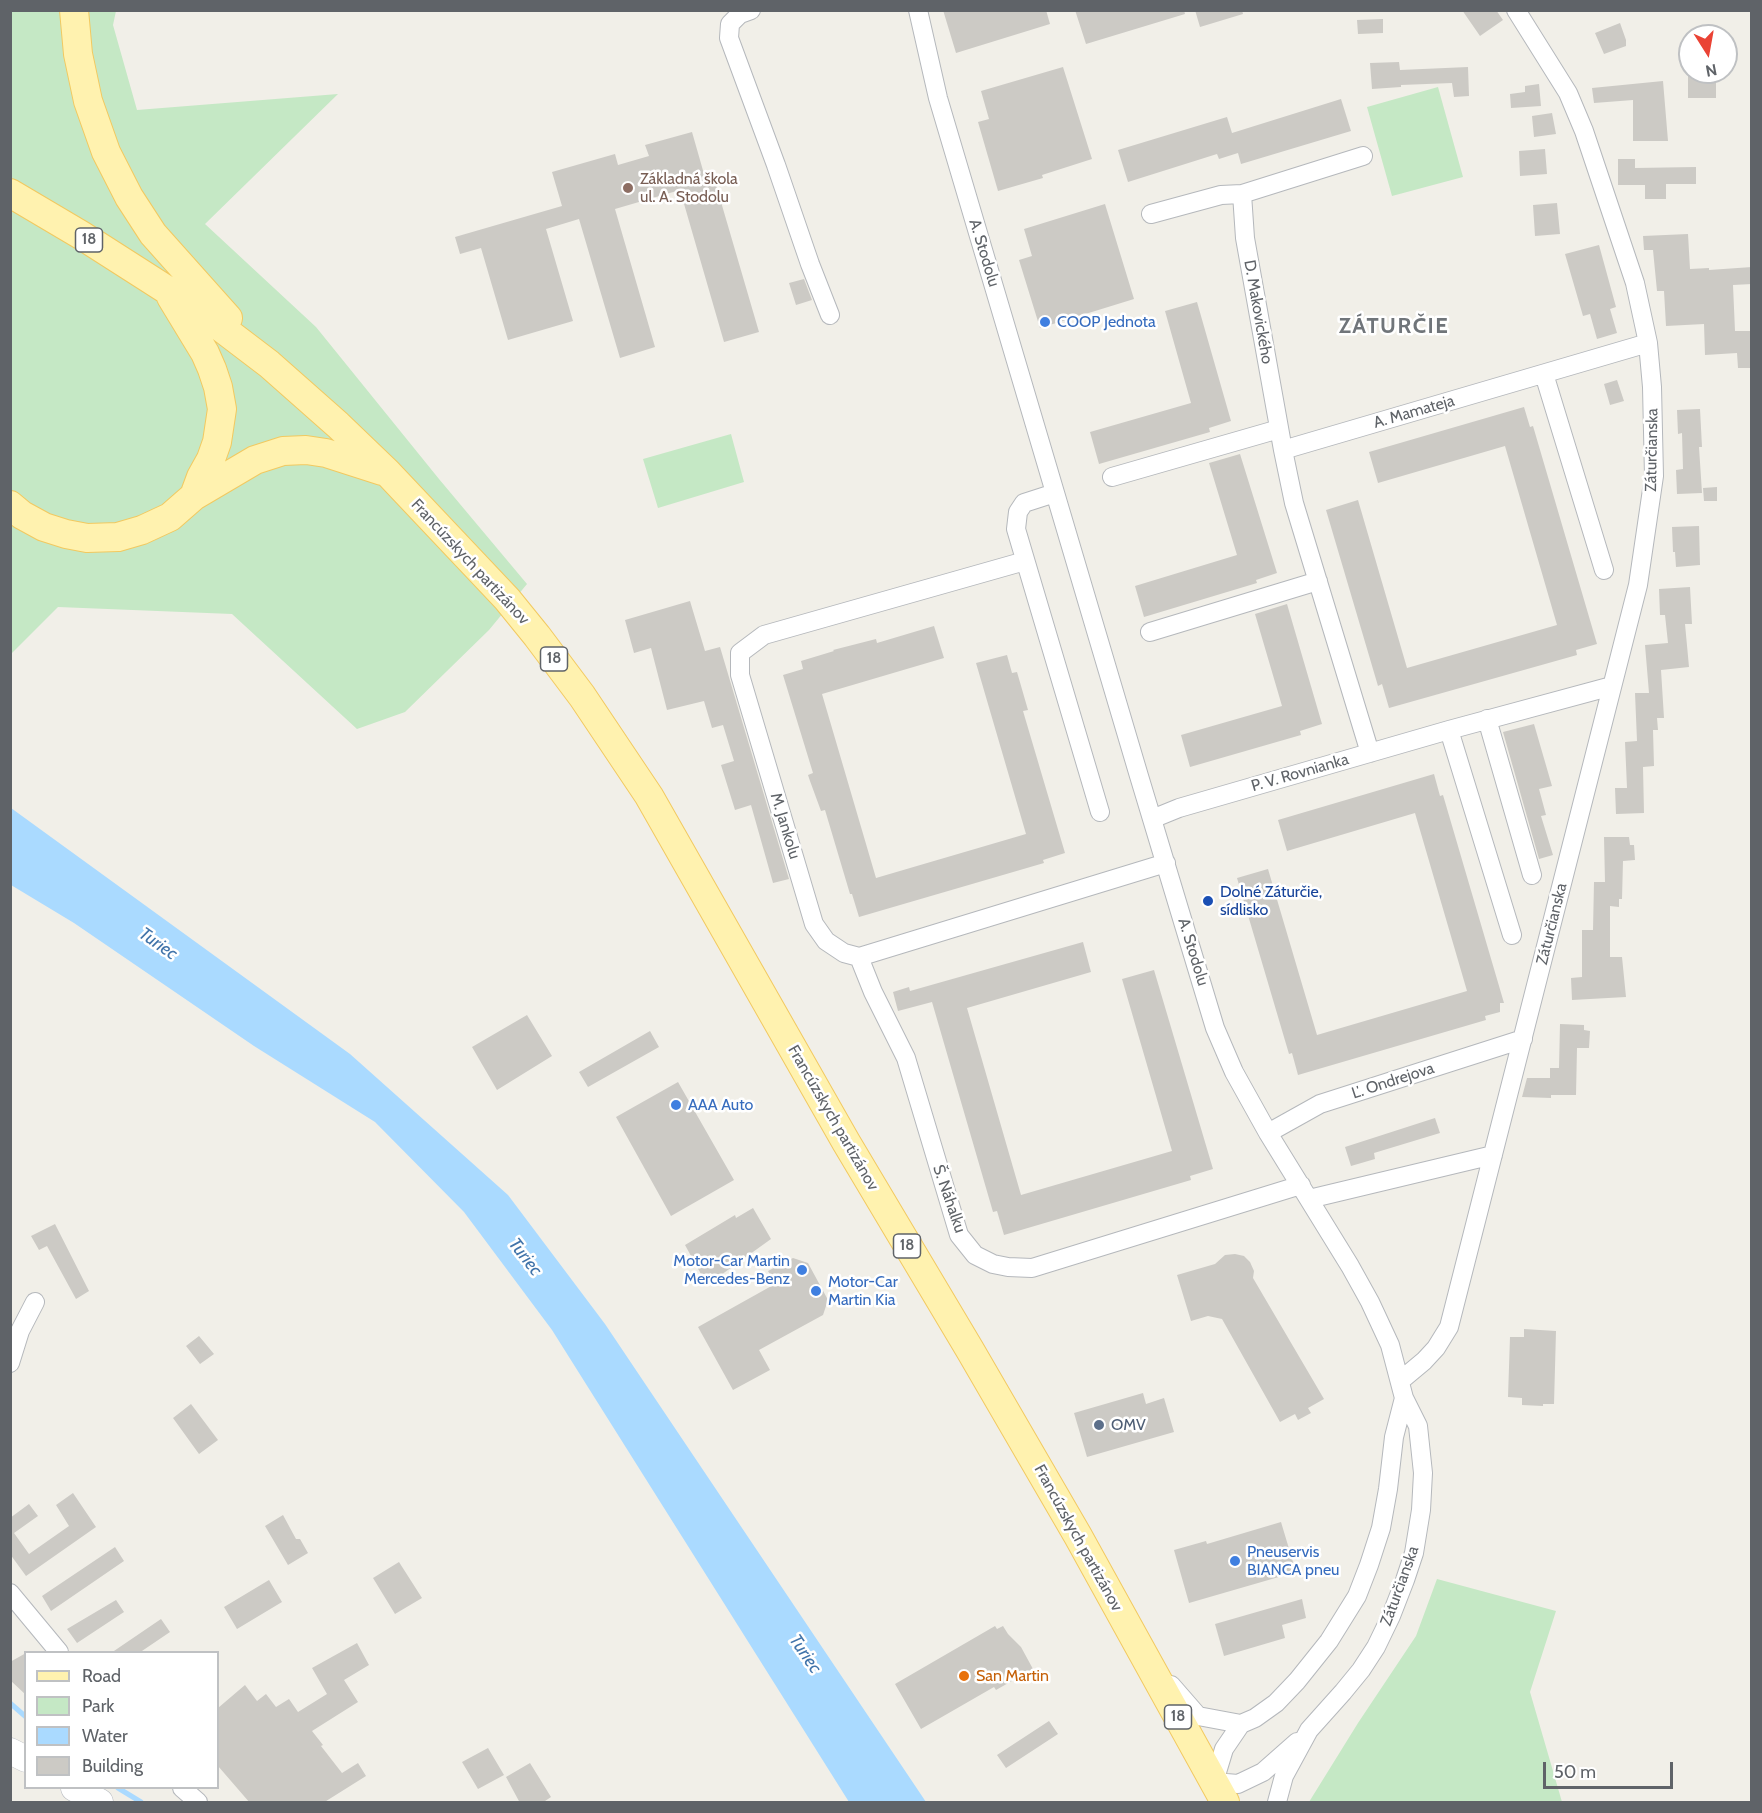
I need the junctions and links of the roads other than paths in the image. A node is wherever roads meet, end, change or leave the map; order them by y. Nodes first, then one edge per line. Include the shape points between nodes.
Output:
1 (74, 10) edge
2 (751, 10) edge
3 (918, 10) edge
4 (1516, 10) edge
5 (1363, 156) dead end
6 (10, 193) edge
7 (1242, 194) junction
8 (1150, 214) dead end
9 (167, 290) junction
10 (830, 315) dead end
11 (1648, 343) junction
12 (269, 364) junction
13 (1544, 374) junction
14 (1279, 429) junction
15 (1283, 450) junction
16 (387, 472) junction
17 (1112, 477) dead end
18 (1055, 493) junction
19 (194, 496) junction
20 (10, 506) edge
21 (1025, 561) junction
22 (1604, 570) dead end
23 (1318, 581) junction
24 (1150, 632) dead end
25 (1612, 686) junction
26 (1487, 719) junction
27 (1449, 730) junction
28 (1370, 753) junction
29 (1100, 812) dead end
30 (1152, 819) junction
31 (1166, 863) junction
32 (1532, 875) dead end
33 (1512, 934) dead end
34 (859, 957) junction
35 (1523, 1039) junction
36 (1268, 1133) junction
37 (1493, 1155) junction
38 (1305, 1192) junction
39 (35, 1302) dead end
40 (10, 1363) edge
41 (1402, 1390) junction
42 (10, 1593) edge
43 (57, 1651) edge
44 (1142, 1652) junction
45 (1241, 1724) junction
46 (1309, 1730) junction
47 (10, 1751) edge
48 (24, 1758) edge
49 (77, 1789) edge
50 (183, 1789) edge
51 (1219, 1792) edge
52 (100, 1803) edge
53 (198, 1803) edge
54 (1277, 1803) edge

1 - 12 main road via 88,101 106,152 129,197 153,234
2 - 10 street via 730,24 729,38
3 - 18 street, A. Stodolu via 938,98
4 - 11 street, Záturčianska via 1568,93 1584,131 1635,284
5 - 7 street
6 - 9 main road, 18
7 - 8 street via 1221,195
7 - 14 street, D. Makovického via 1245,238
9 - 12 main road, 18
9 - 19 main road via 205,352 222,409 217,442
11 - 13 street, A. Mamateja
11 - 25 street, Záturčianska via 1654,476 1638,585
12 - 16 main road, 18
13 - 15 street, A. Mamateja
13 - 22 street
14 - 15 street, D. Makovického
14 - 17 street
15 - 23 street, D. Makovického via 1294,503
16 - 19 main road via 326,453 283,451 255,460
16 - 44 main road, Francúzskych partizánov / 18 via 537,636 649,796
18 - 21 street via 1023,503 1018,512 1016,529
18 - 30 street, A. Stodolu
19 - 20 main road via 170,517 118,537 66,534 45,527
21 - 29 street
21 - 34 street, M. Jankolu via 764,635 740,652 740,675 814,924 826,941
23 - 24 street
23 - 28 street, D. Makovického
25 - 26 street, P. V. Rovnianka
25 - 35 street, Záturčianska
26 - 27 street, P. V. Rovnianka
26 - 32 street
27 - 28 street, P. V. Rovnianka
27 - 33 street
28 - 30 street, P. V. Rovnianka
30 - 31 street, A. Stodolu
31 - 34 street
31 - 36 street, A. Stodolu via 1215,1028
34 - 38 street, Š. Náhalku via 906,1058 959,1235 975,1255 993,1264 1032,1268
35 - 36 street, Ľ. Ondrejova via 1320,1104
35 - 37 street, Záturčianska
36 - 38 street, A. Stodolu
37 - 38 street, Š. Náhalku
37 - 41 street, Záturčianska via 1449,1328
38 - 41 street, A. Stodolu via 1370,1302 1390,1345
39 - 40 street via 20,1330
41 - 45 street via 1381,1528 1357,1596 1329,1641 1297,1681 1276,1702
41 - 46 street, Záturčianska via 1418,1426 1423,1473 1414,1553 1376,1647
42 - 43 street
44 - 45 street via 1198,1716
44 - 51 main road, Francúzskych partizánov / 18
45 - 51 street via 1224,1749
46 - 51 street via 1263,1772
46 - 54 street, Záturčianska via 1284,1776
47 - 48 street
49 - 52 street
50 - 53 street

